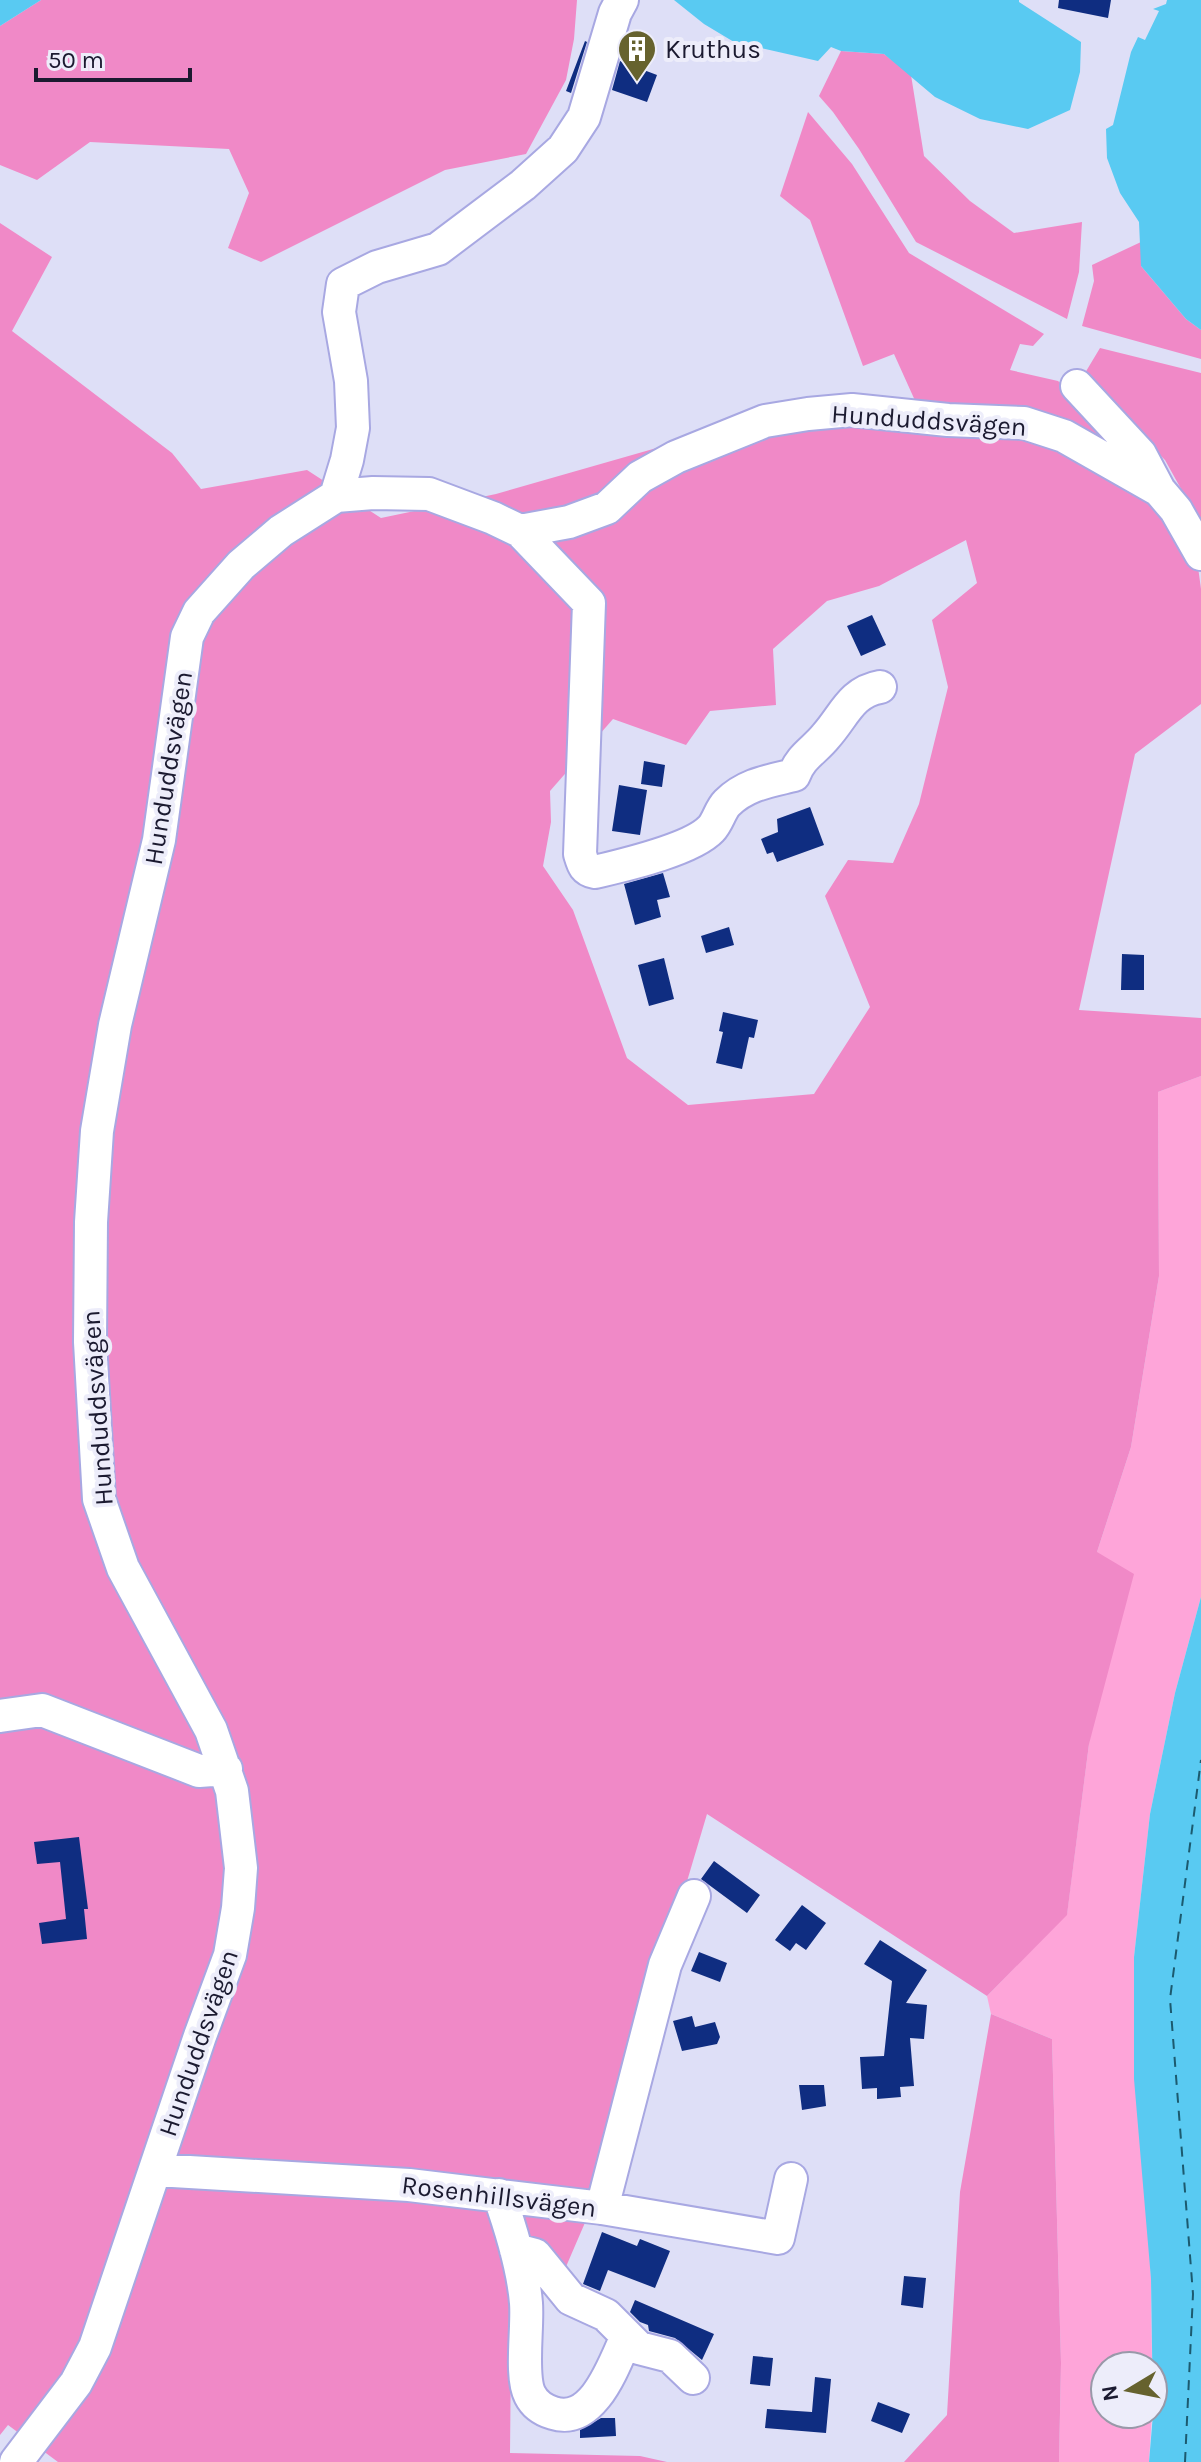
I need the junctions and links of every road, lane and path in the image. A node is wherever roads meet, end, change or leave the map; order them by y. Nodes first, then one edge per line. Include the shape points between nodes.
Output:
1 (622, 0) edge
2 (1077, 386) dead end
3 (1159, 490) junction
4 (336, 496) junction
5 (520, 531) junction
6 (1201, 554) edge
7 (880, 687) dead end
8 (0, 1716) edge
9 (226, 1769) junction
10 (694, 1896) dead end
11 (156, 2170) junction
12 (791, 2179) dead end
13 (499, 2195) junction
14 (602, 2208) junction
15 (516, 2250) junction
16 (627, 2336) junction
17 (693, 2378) dead end
18 (16, 2462) edge

1 - 4 street via 584,117 563,149 438,249 377,267 343,284 339,312 353,428
2 - 3 street, Hunduddsvägen via 1140,454
3 - 5 street, Hunduddsvägen via 1064,436 1024,423 852,410 765,421 676,457 640,477 607,508
3 - 6 street, Hunduddsvägen
4 - 5 street, Hunduddsvägen via 429,494
4 - 9 street, Hunduddsvägen via 281,531 241,565 199,612 187,637 159,840 115,1025 97,1131 90,1342 99,1499 123,1568 211,1730
5 - 7 street, Hunduddsvägen via 589,603 580,854 590,871 689,843 711,829 726,804 751,785 794,775 799,761 826,737 843,711 866,689
8 - 9 street via 42,1710 199,1771
9 - 11 street, Hunduddsvägen via 241,1868 230,1955
10 - 14 street via 665,1965
11 - 13 street, Rosenhillsvägen
11 - 18 street, Hunduddsvägen via 95,2347 76,2383
12 - 14 street, Rosenhillsvägen via 778,2238
13 - 14 street, Rosenhillsvägen
13 - 15 street
15 - 16 street via 535,2255 571,2299 606,2315
15 - 16 street via 526,2300 524,2371 530,2395 542,2410 577,2413 599,2392
16 - 17 street via 639,2348 670,2356

